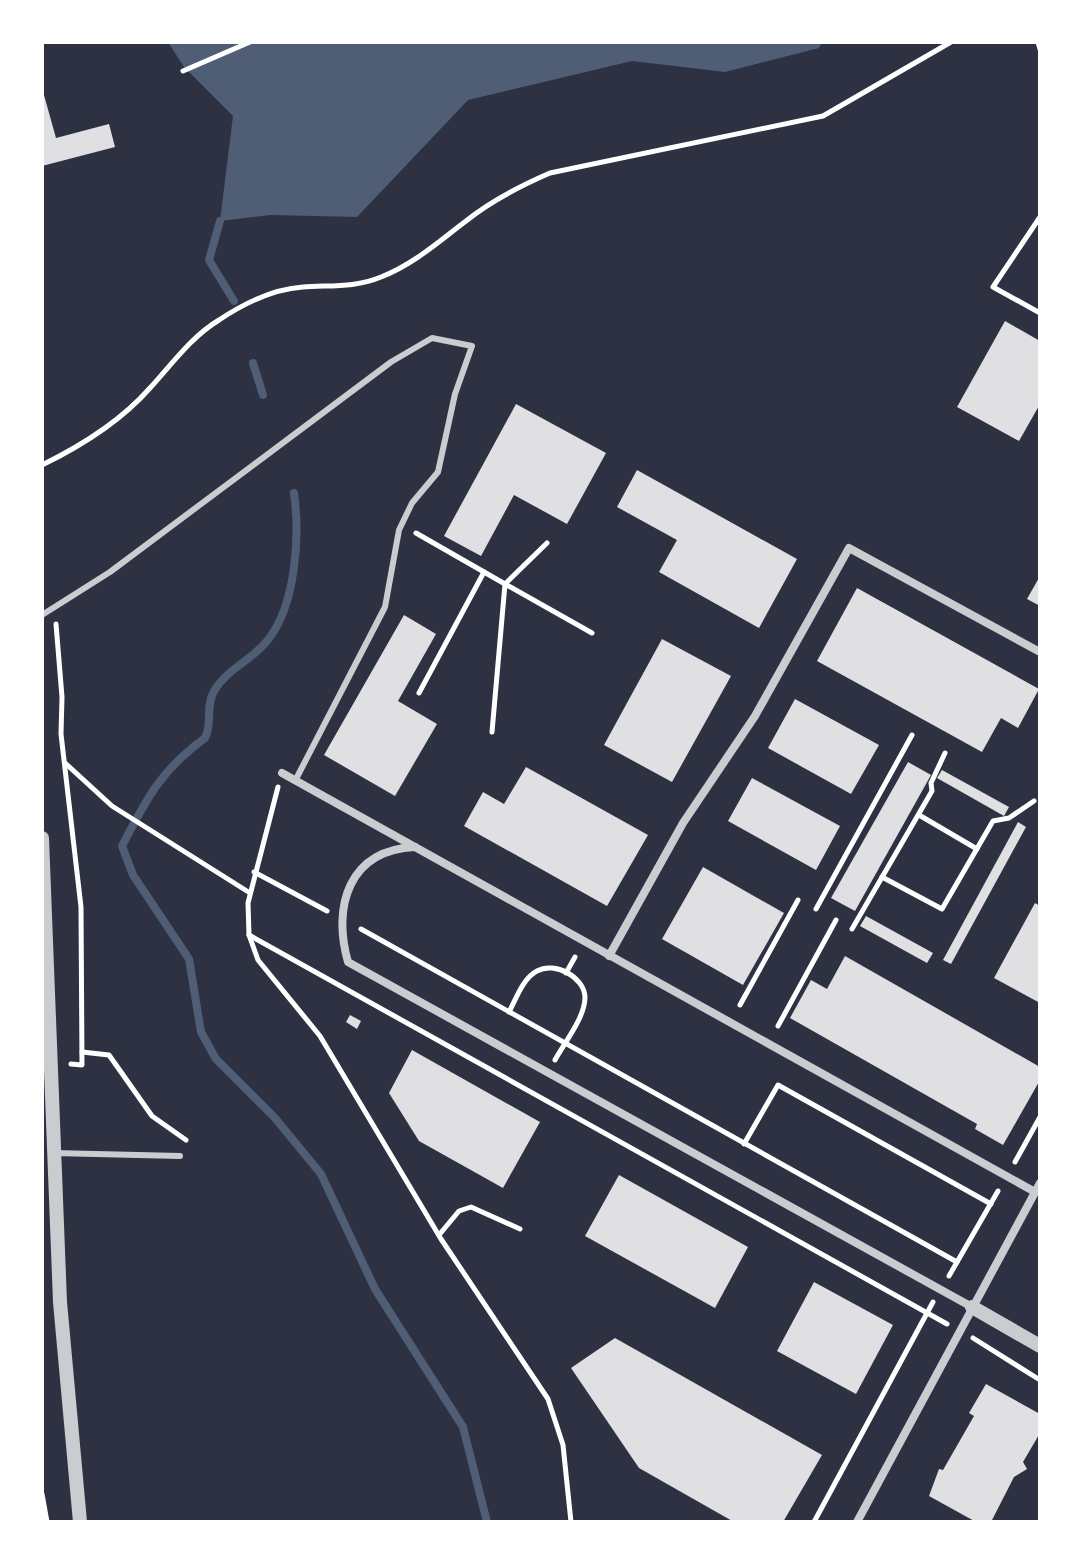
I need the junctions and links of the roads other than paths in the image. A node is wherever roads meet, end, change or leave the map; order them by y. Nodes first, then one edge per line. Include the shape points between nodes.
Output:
1 (42, 615) edge
2 (1040, 652) edge
3 (282, 773) road end
4 (295, 781) junction
5 (42, 838) edge
6 (415, 847) junction
7 (609, 956) junction
8 (53, 1153) junction
9 (180, 1156) dead end
10 (1040, 1183) edge
11 (1035, 1192) junction
12 (972, 1307) junction
13 (1040, 1346) edge
14 (80, 1522) edge
15 (857, 1522) edge

1 - 4 lane via 110,572 391,362 432,338 472,346 438,472 412,503 402,525 385,607
2 - 7 street via 849,548 755,716 683,823
3 - 4 street
4 - 6 street
5 - 8 street
6 - 7 street
6 - 12 street via 392,848 361,869 340,917 348,962
7 - 11 street
8 - 9 lane
8 - 14 street
10 - 11 street
11 - 12 street
12 - 13 street
12 - 15 street

